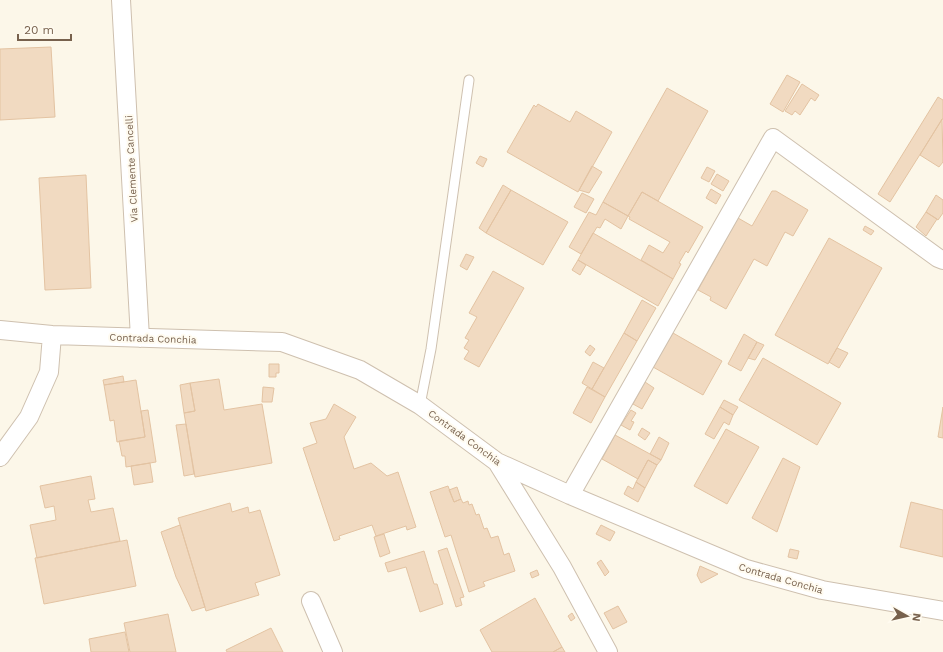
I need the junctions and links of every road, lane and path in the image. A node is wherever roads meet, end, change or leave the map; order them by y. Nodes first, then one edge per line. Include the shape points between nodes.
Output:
1 (122, 0) edge
2 (469, 80) dead end
3 (943, 260) edge
4 (0, 330) edge
5 (52, 335) junction
6 (140, 338) junction
7 (420, 405) junction
8 (0, 457) edge
9 (497, 462) junction
10 (570, 495) junction
11 (311, 601) dead end
12 (943, 611) edge
13 (333, 652) edge
14 (608, 652) edge

1 - 6 street, Via Clemente Cancelli
2 - 7 lane via 431,349
3 - 10 street via 773,138
4 - 5 street, Contrada Conchia
5 - 6 street, Contrada Conchia
5 - 8 street via 50,372 29,417
6 - 7 street, Contrada Conchia via 282,342 360,370
7 - 9 street, Contrada Conchia
9 - 10 street, Contrada Conchia
9 - 14 street via 562,567
10 - 12 street, Contrada Conchia via 746,569 822,590
11 - 13 street

